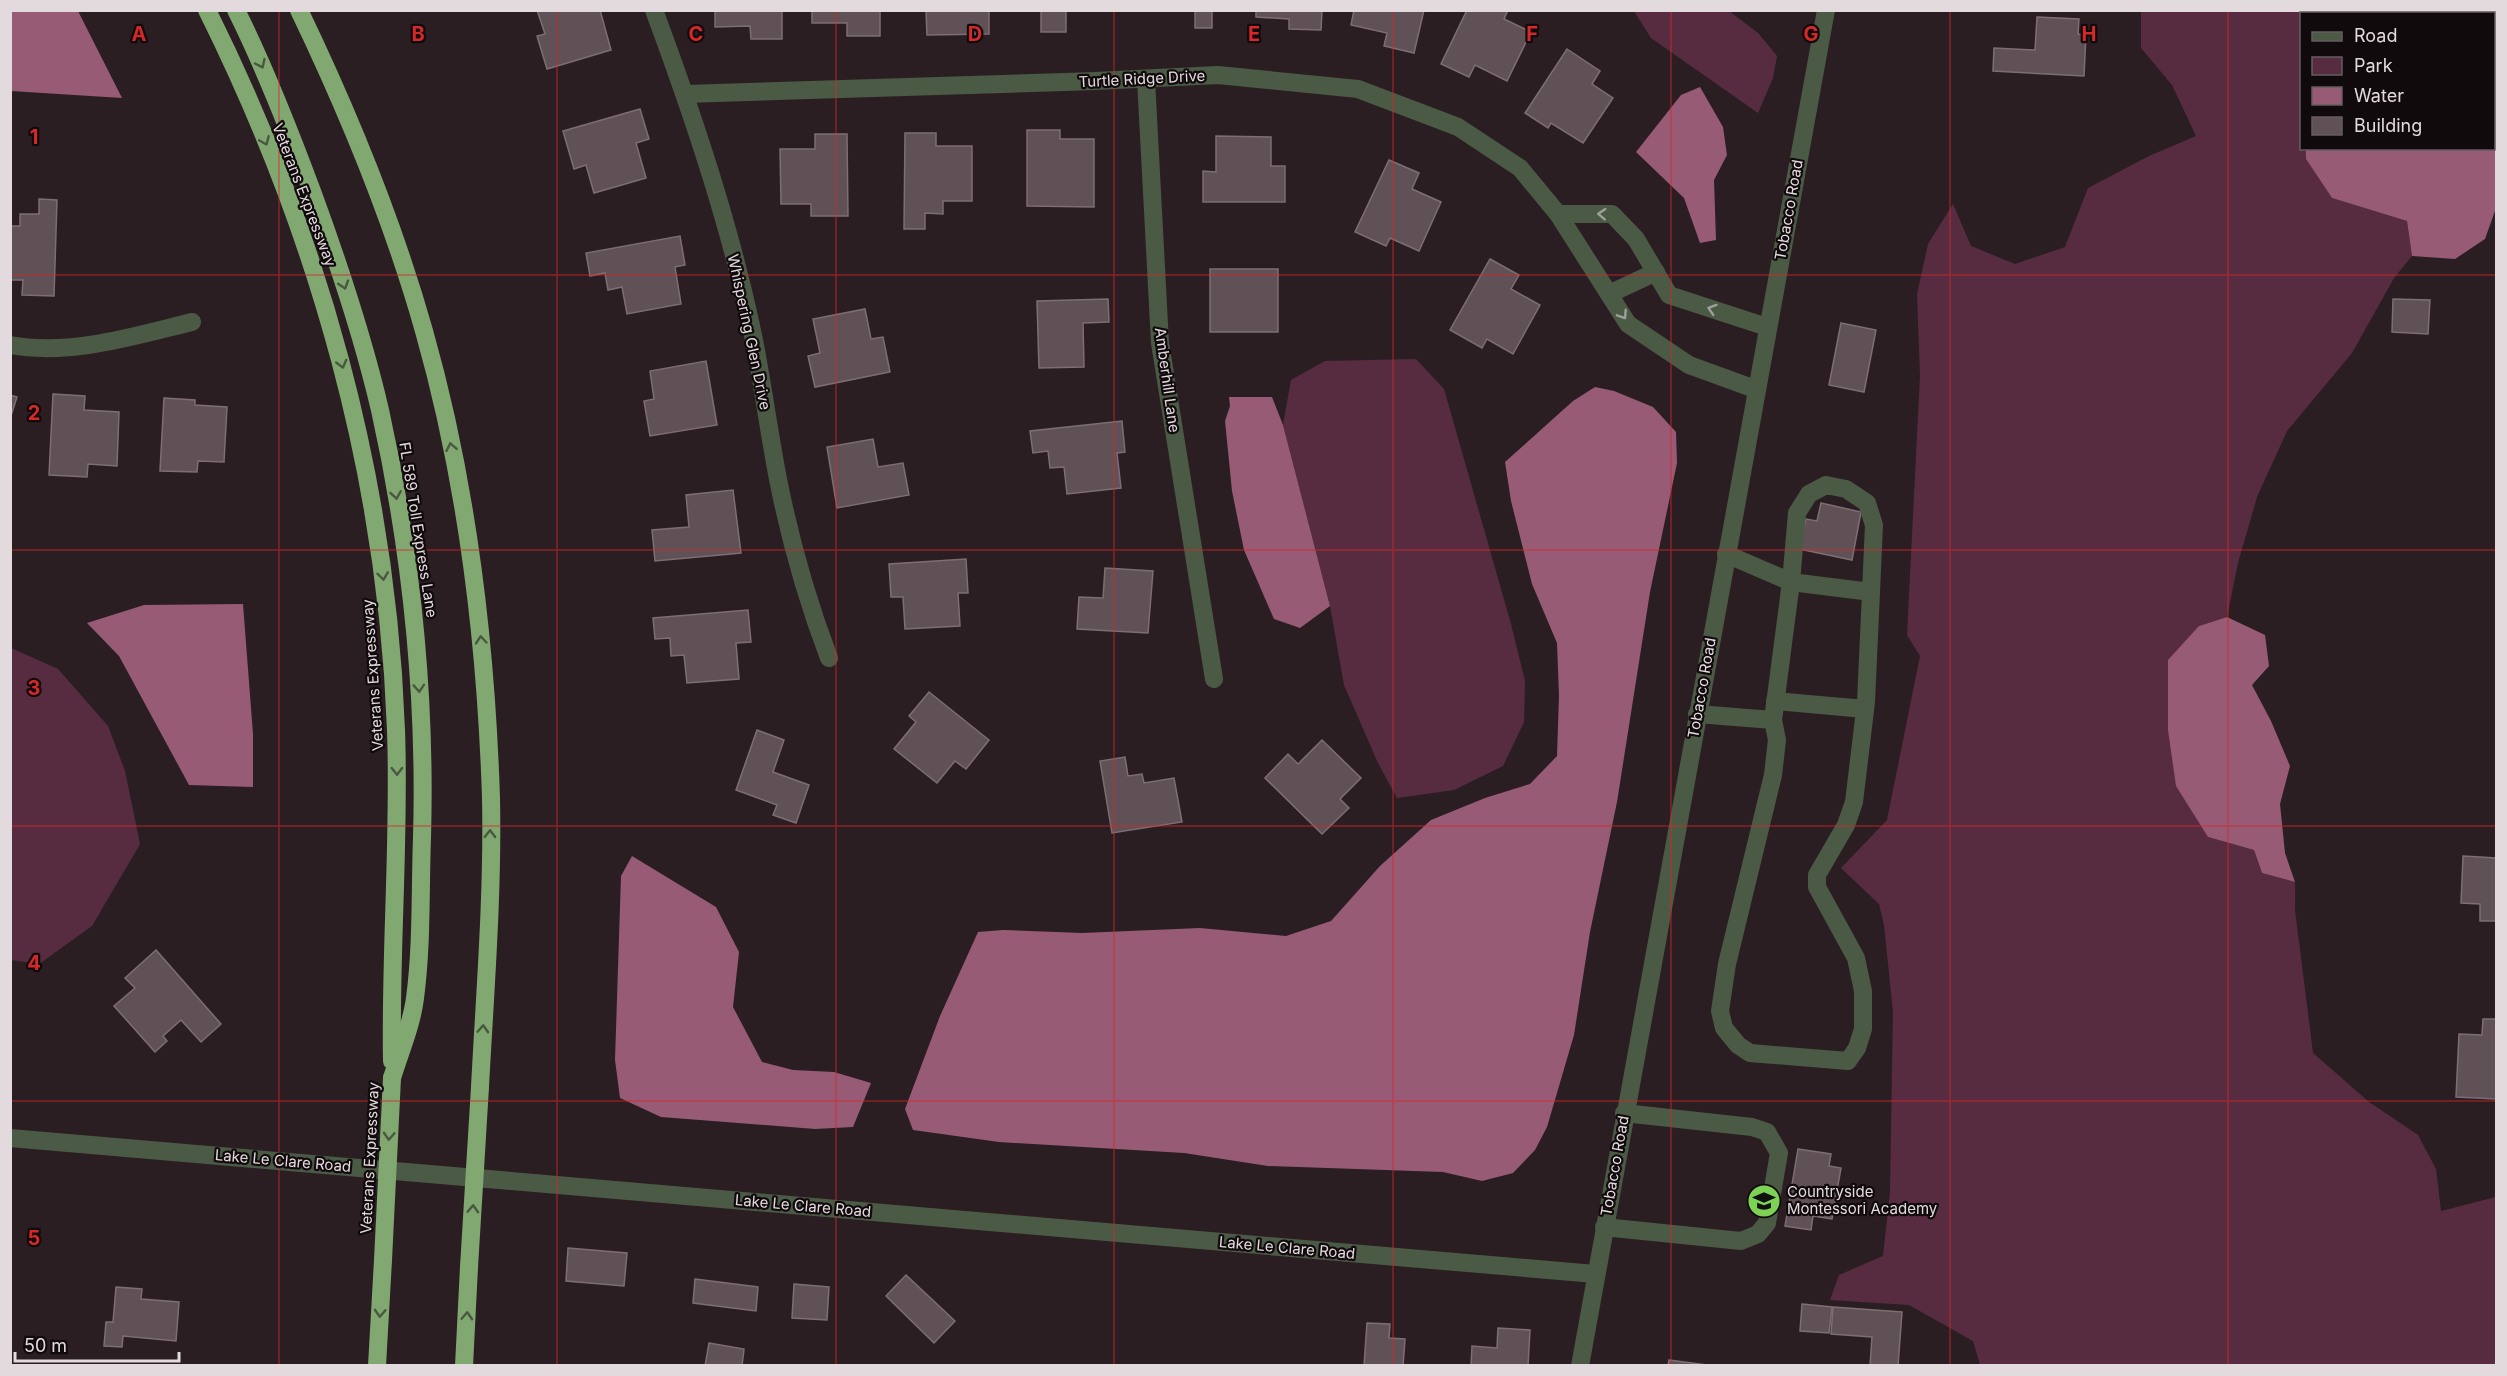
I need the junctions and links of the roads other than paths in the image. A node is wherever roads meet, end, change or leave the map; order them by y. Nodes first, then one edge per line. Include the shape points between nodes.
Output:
1 (207, 10) edge
2 (236, 10) edge
3 (299, 10) edge
4 (654, 10) edge
5 (1826, 10) edge
6 (1146, 79) junction
7 (685, 94) junction
8 (1558, 214) junction
9 (1656, 272) junction
10 (1609, 294) junction
11 (192, 322) dead end
12 (1767, 327) junction
13 (10, 345) edge
14 (1755, 389) junction
15 (1726, 555) junction
16 (1791, 582) junction
17 (1871, 592) junction
18 (829, 658) dead end
19 (1214, 679) dead end
20 (1775, 701) junction
21 (1865, 709) junction
22 (1697, 714) junction
23 (1773, 720) junction
24 (393, 1078) junction
25 (1624, 1113) junction
26 (10, 1138) edge
27 (1604, 1227) junction
28 (1595, 1274) junction
29 (377, 1365) edge
30 (464, 1365) edge
31 (1580, 1365) edge

1 -> 24 highway, Veterans Expressway via 282,180 314,268 352,403 371,493 392,641 396,729
2 -> 24 highway, FL 589 Toll Express Lane via 298,154 359,331 380,409 408,568 423,747 420,907 415,1000
30 -> 3 highway, bridge via 491,802 479,624 451,446 425,332 357,135
4 - 7 street, Whispering Glen Drive
5 - 12 street, Tobacco Road
6 - 7 street, Turtle Ridge Drive
6 - 8 street, Turtle Ridge Drive via 1218,75 1358,89 1458,127 1520,168
6 - 19 street, Amberhill Lane via 1160,343
7 - 18 street, Whispering Glen Drive via 724,217 754,340 778,481 807,598
9 -> 8 street via 1636,239 1612,214
8 - 10 street, Turtle Ridge Drive
9 - 10 street
12 -> 9 street via 1669,295
10 -> 14 street, Turtle Ridge Drive via 1628,324 1689,365
11 - 13 street via 91,345
12 - 14 street, Tobacco Road
14 - 15 street, Tobacco Road
15 - 16 street
15 - 22 street, Tobacco Road
16 - 17 street
16 - 17 street via 1797,513 1809,494 1826,485 1846,489 1868,503 1874,525
16 - 20 street
17 - 21 street
20 - 21 street
20 - 23 street
21 - 23 street via 1854,802 1846,825 1817,875 1823,902 1856,958 1863,991 1863,1029 1848,1061 1750,1053 1724,1028 1720,1011 1727,964 1773,775
22 - 23 street
22 - 25 street, Tobacco Road
24 -> 29 highway, Veterans Expressway, bridge
25 - 27 street, Tobacco Road
25 - 27 street via 1767,1132 1779,1153 1767,1223 1758,1234 1742,1241
26 - 28 street, Lake Le Clare Road
27 - 28 street, Tobacco Road
28 - 31 street, Tobacco Road

